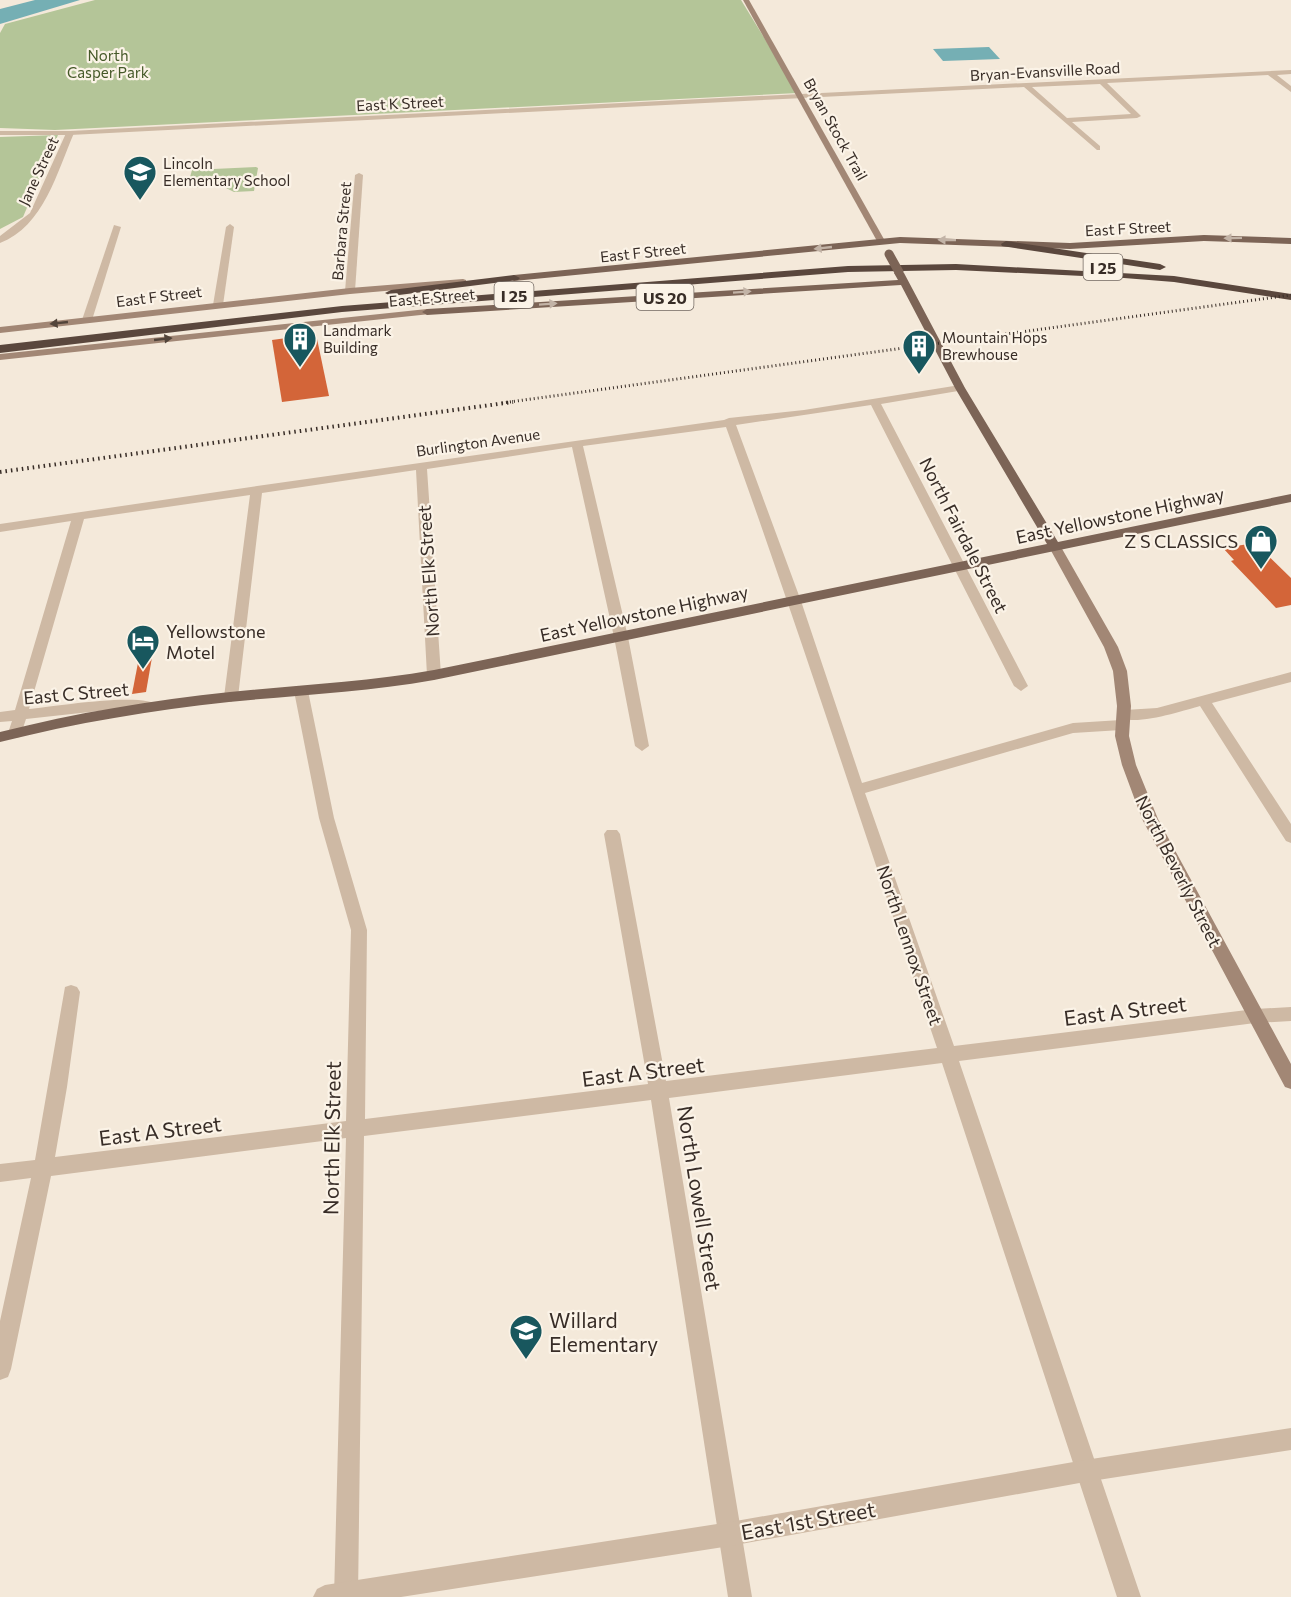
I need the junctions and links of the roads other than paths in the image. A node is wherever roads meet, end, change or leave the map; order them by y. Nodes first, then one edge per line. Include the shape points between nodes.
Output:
1 (746, 0) edge
2 (1291, 72) edge
3 (1269, 74) junction
4 (1101, 81) junction
5 (1026, 85) junction
6 (1291, 90) edge
7 (801, 96) junction
8 (1065, 120) junction
9 (0, 133) edge
10 (70, 133) junction
11 (1097, 148) dead end
12 (359, 174) dead end
13 (117, 227) dead end
14 (230, 227) dead end
15 (0, 240) edge
16 (881, 241) junction
17 (1291, 241) edge
18 (1006, 244) junction
19 (901, 277) junction
20 (514, 278) junction
21 (1277, 288) junction
22 (350, 291) junction
23 (1291, 291) edge
24 (1291, 297) edge
25 (218, 305) junction
26 (254, 310) junction
27 (427, 312) junction
28 (87, 320) junction
29 (180, 327) junction
30 (0, 330) edge
31 (0, 341) edge
32 (0, 349) edge
33 (0, 357) edge
34 (960, 388) junction
35 (874, 400) junction
36 (729, 421) junction
37 (577, 443) junction
38 (421, 466) junction
39 (257, 489) junction
40 (1291, 498) edge
41 (78, 518) junction
42 (0, 528) edge
43 (1054, 547) junction
44 (960, 565) junction
45 (795, 601) junction
46 (621, 637) junction
47 (434, 675) junction
48 (1291, 678) edge
49 (1021, 686) dead end
50 (301, 691) junction
51 (231, 697) junction
52 (1204, 701) junction
53 (154, 706) junction
54 (19, 715) junction
55 (0, 717) edge
56 (1123, 720) junction
57 (15, 733) junction
58 (0, 737) edge
59 (642, 746) dead end
60 (857, 790) junction
61 (612, 834) dead end
62 (1291, 837) edge
63 (70, 993) dead end
64 (1291, 1014) edge
65 (1255, 1016) junction
66 (948, 1055) junction
67 (1291, 1081) edge
68 (659, 1092) junction
69 (354, 1128) junction
70 (43, 1168) junction
71 (0, 1173) edge
72 (0, 1369) edge
73 (1291, 1439) edge
74 (1085, 1471) junction
75 (730, 1534) junction
76 (339, 1596) edge
77 (740, 1597) edge
78 (1129, 1597) edge

1 - 7 main road, Bryan Stock Trail
2 - 3 street, Bryan-Evansville Road
3 - 4 street, Bryan-Evansville Road
3 - 6 street
4 - 5 street, Bryan-Evansville Road
4 - 8 street via 1137,116
5 - 7 street, Bryan-Evansville Road
5 - 8 street
7 - 10 street, East K Street
7 - 16 main road, Bryan Stock Trail
8 - 11 street
9 - 10 street, East K Street
10 - 15 street, Jane Street via 34,214
12 - 22 street, Barbara Street
13 - 28 street
14 - 25 street
18 -> 16 main road, East F Street
16 - 19 main road, Bryan Stock Trail, bridge
16 -> 20 main road, East F Street / US 20
17 -> 18 main road, East F Street via 1245,238 1084,246
18 - 21 highway
27 -> 19 main road, East E Street / US 20
19 - 34 main road, North Beverly Street
20 - 22 main road, East F Street
20 - 26 highway, US 20
21 - 23 highway, I 25
21 - 26 highway, I 25 via 1172,272 1070,264 913,260
22 - 25 main road, East F Street
24 - 29 highway, I 25 via 1164,278 917,266 434,301
25 - 28 main road, East F Street
26 - 31 highway, I 25
27 - 29 highway, US 20
33 -> 27 main road, East E Street
28 -> 30 main road, East F Street
29 - 32 highway, I 25
34 - 35 street, Burlington Avenue
34 - 43 main road, North Beverly Street
35 - 36 street, Burlington Avenue
35 - 44 street, North Fairdale Street
36 - 37 street, Burlington Avenue
36 - 45 street, North Lennox Street
37 - 38 street, Burlington Avenue
37 - 46 street
38 - 39 street, Burlington Avenue
38 - 47 street, North Elk Street
39 - 41 street, Burlington Avenue
39 - 51 street
40 - 43 main road, East Yellowstone Highway
41 - 42 street, Burlington Avenue
41 - 54 street
43 - 44 main road, East Yellowstone Highway
43 - 56 main road, North Beverly Street via 1111,647 1120,671
44 - 45 main road, East Yellowstone Highway
44 - 49 street, North Fairdale Street
45 - 46 main road, East Yellowstone Highway
45 - 60 street, North Lennox Street
46 - 47 main road, East Yellowstone Highway
46 - 59 street
47 - 50 main road, East Yellowstone Highway
48 - 52 street
50 - 51 main road, East Yellowstone Highway
50 - 69 street, North Elk Street via 337,859 359,930
51 - 53 main road, East Yellowstone Highway
52 - 56 street
52 - 62 street
53 - 54 street, East C Street via 117,704
53 - 57 main road, East Yellowstone Highway
54 - 55 street, East C Street
54 - 57 street
56 - 60 street via 1072,728
56 - 65 main road, North Beverly Street via 1129,765 1150,819
57 - 58 main road, East Yellowstone Highway
60 - 66 street, North Lennox Street
61 - 68 street, North Lowell Street
63 - 70 street
64 - 65 street, East A Street
65 - 66 street, East A Street
65 - 67 main road, North Beverly Street
66 - 68 street, East A Street
66 - 74 street, North Lennox Street
68 - 69 street, East A Street
68 - 75 street, North Lowell Street
69 - 70 street, East A Street
69 - 76 street, North Elk Street
70 - 71 street, East A Street
70 - 72 street
73 - 74 street, East 1st Street
74 - 75 street, East 1st Street
74 - 78 street, North Lennox Street
75 - 76 street, East 1st Street
75 - 77 street, North Lowell Street

